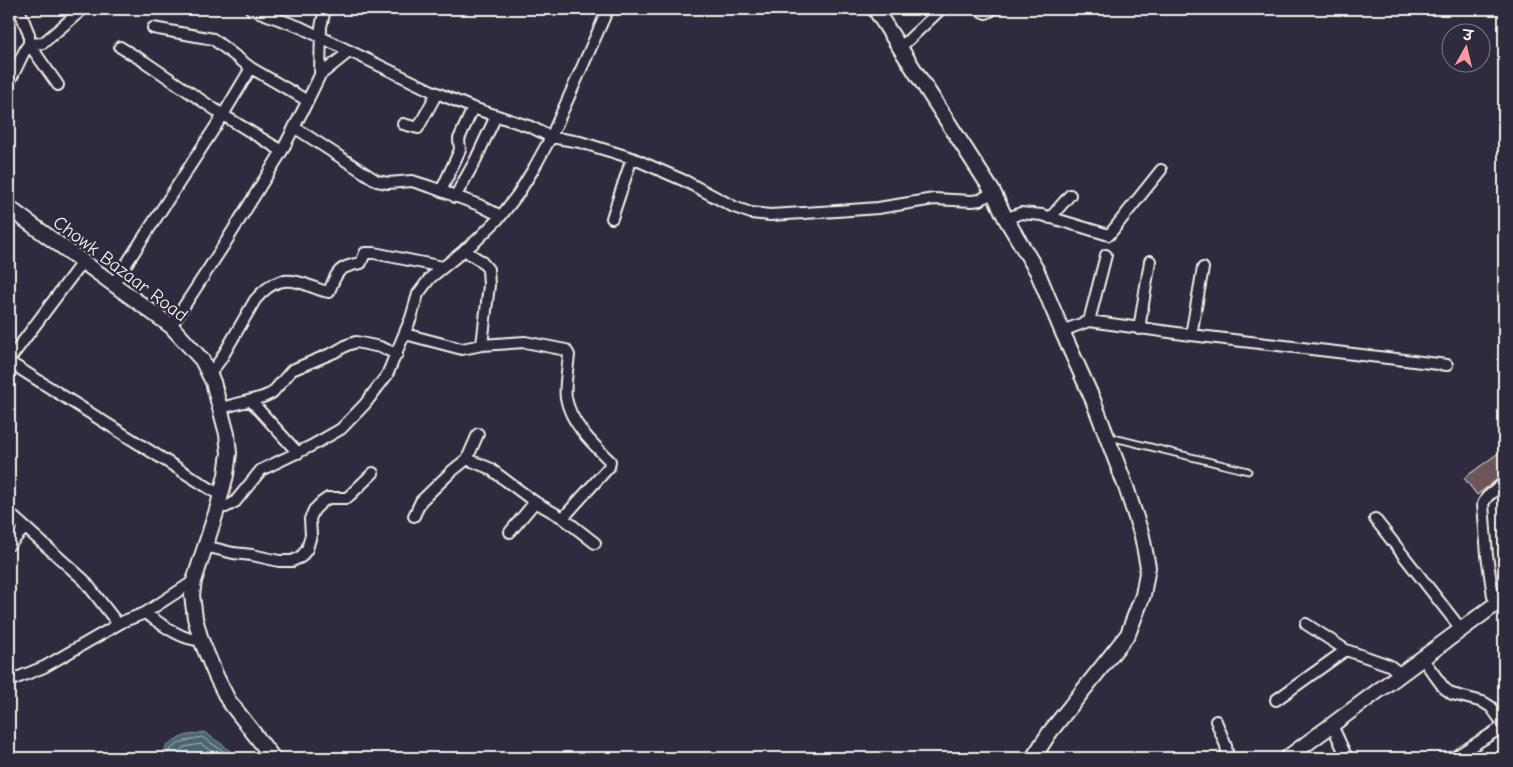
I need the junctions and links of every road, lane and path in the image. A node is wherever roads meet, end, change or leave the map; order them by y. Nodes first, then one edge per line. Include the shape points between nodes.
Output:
1 (19, 9) edge
2 (83, 9) edge
3 (251, 9) edge
4 (325, 9) edge
5 (608, 9) edge
6 (876, 9) edge
7 (941, 9) edge
8 (979, 9) edge
9 (994, 9) edge
10 (153, 28) dead end
11 (321, 37) junction
12 (29, 44) junction
13 (120, 47) dead end
14 (900, 48) junction
15 (350, 52) junction
16 (251, 68) junction
17 (320, 75) junction
18 (9, 83) edge
19 (58, 85) dead end
20 (437, 93) junction
21 (308, 101) junction
22 (473, 108) junction
23 (223, 115) junction
24 (496, 116) junction
25 (404, 124) dead end
26 (294, 127) junction
27 (551, 137) junction
28 (282, 151) junction
29 (632, 158) junction
30 (1161, 170) dead end
31 (441, 191) junction
32 (993, 192) junction
33 (1070, 195) dead end
34 (455, 196) junction
35 (9, 208) edge
36 (501, 216) junction
37 (612, 218) dead end
38 (1006, 218) junction
39 (1050, 218) junction
40 (466, 249) junction
41 (1106, 256) dead end
42 (83, 261) junction
43 (1150, 261) dead end
44 (443, 267) junction
45 (1203, 268) dead end
46 (114, 283) junction
47 (1089, 321) junction
48 (172, 326) junction
49 (1139, 329) junction
50 (1062, 331) junction
51 (405, 334) junction
52 (1191, 335) junction
53 (482, 346) junction
54 (397, 354) junction
55 (9, 361) edge
56 (1447, 364) dead end
57 (208, 373) junction
58 (251, 400) junction
59 (220, 408) junction
60 (478, 434) dead end
61 (1107, 436) junction
62 (298, 453) junction
63 (467, 459) junction
64 (1248, 471) dead end
65 (373, 473) dead end
66 (1504, 483) edge
67 (219, 500) junction
68 (535, 502) junction
69 (9, 513) edge
70 (414, 516) dead end
71 (563, 518) junction
72 (1375, 519) dead end
73 (25, 528) junction
74 (510, 532) dead end
75 (594, 543) dead end
76 (9, 545) edge
77 (205, 546) junction
78 (194, 581) junction
79 (1500, 601) edge
80 (145, 613) junction
81 (118, 624) junction
82 (1306, 624) dead end
83 (1462, 629) junction
84 (201, 640) junction
85 (1346, 650) junction
86 (1422, 658) junction
87 (1401, 674) junction
88 (9, 681) edge
89 (1276, 700) dead end
90 (1216, 721) dead end
91 (1332, 725) junction
92 (1504, 725) edge
93 (1460, 757) edge
94 (273, 758) edge
95 (1033, 758) edge
96 (1228, 758) edge
97 (1287, 758) edge
98 (1347, 758) edge

1 - 12 street via 29,34
2 - 12 street via 43,43
3 - 11 street
4 - 11 street
5 - 27 street
6 - 14 main road
7 - 14 street
8 - 9 street via 986,13
10 - 16 street via 213,39
11 - 15 street
11 - 17 street
12 - 18 street
12 - 19 street
13 - 23 street
14 - 32 main road
15 - 17 street
15 - 20 street
16 - 21 street
16 - 23 street
17 - 21 street
20 - 22 street
20 - 25 street via 418,128
21 - 26 street
22 - 24 street
22 - 31 street via 459,139 460,150
23 - 28 street
23 - 46 street
24 - 27 street
24 - 34 street
26 - 28 street
26 - 31 street via 377,181 412,182
27 - 29 street
27 - 36 street via 518,194
28 - 48 street
29 - 32 street via 734,207 770,215 878,208 934,199 972,202
29 - 37 street
30 - 39 street via 1109,235
31 - 34 street
32 - 38 main road
33 - 39 street
34 - 36 street
35 - 42 main road, Chowk Bazaar Road
36 - 40 street
38 - 39 street via 1020,213
38 - 50 main road via 1037,271
40 - 44 street
40 - 53 street via 488,269
41 - 47 street
42 - 46 main road, Chowk Bazaar Road
42 - 55 street
43 - 49 street
44 - 51 street via 418,294
44 - 57 street via 365,253 361,263 338,271 328,292 296,281 276,282 255,300 221,359
45 - 52 street
46 - 48 main road, Chowk Bazaar Road
47 - 49 street
47 - 50 street
48 - 57 main road, Chowk Bazaar Road via 202,360
49 - 52 street
50 - 61 main road
51 - 53 street via 462,349
51 - 54 street
52 - 56 street
53 - 71 street via 525,342 566,350 569,355 566,396 570,409 576,423 610,461 609,467
54 - 58 street via 356,342 292,370 272,393
54 - 62 street via 387,375 341,429
55 - 67 street
57 - 59 main road, Chowk Bazaar Road
58 - 59 street
58 - 62 street
59 - 67 main road, Chowk Bazaar Road via 229,453
60 - 63 street
61 - 64 lane
61 - 95 main road via 1142,536 1148,567 1143,595 1128,634
62 - 67 street via 262,470 226,508
63 - 68 street via 488,468
63 - 70 street via 421,501
65 - 77 street via 347,498 328,498 320,503 310,519 311,535 307,549 302,557 292,562
66 - 79 street via 1487,496 1483,504 1493,596
67 - 77 main road, Chowk Bazaar Road
68 - 71 street
68 - 74 street
69 - 73 street
71 - 75 street
72 - 83 street
73 - 76 street
73 - 81 street via 84,580
77 - 78 main road, Chowk Bazaar Road
78 - 80 street
78 - 84 main road, Chowk Bazaar Road via 192,595
79 - 83 main road
80 - 81 street
80 - 84 street via 169,629 193,640
81 - 88 street via 44,667
82 - 85 street
83 - 86 main road
84 - 94 main road, Chowk Bazaar Road via 228,700
85 - 87 street via 1389,665
85 - 89 street
86 - 87 main road
86 - 92 street via 1444,688 1452,694 1483,702 1491,707
87 - 91 main road
90 - 96 street
91 - 97 main road
91 - 98 street
92 - 93 street

